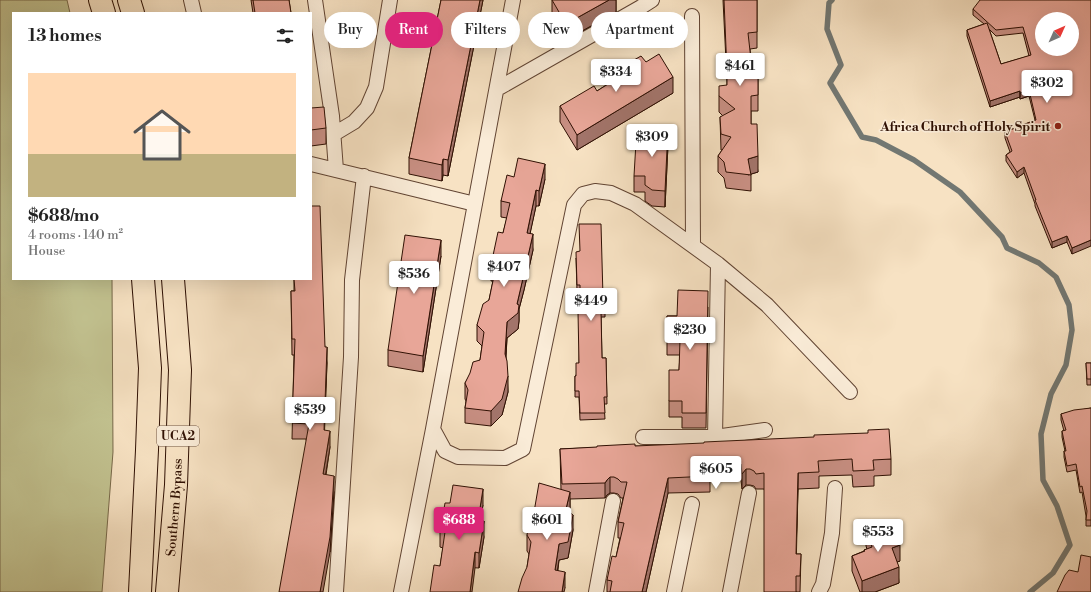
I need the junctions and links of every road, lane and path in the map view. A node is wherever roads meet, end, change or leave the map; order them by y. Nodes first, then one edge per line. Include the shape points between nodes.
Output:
1 (100, 0) edge
2 (129, 0) edge
3 (191, 0) edge
4 (315, 0) edge
5 (390, 0) edge
6 (513, 0) edge
7 (645, 2) edge
8 (104, 12) edge
9 (133, 12) edge
10 (194, 12) edge
11 (692, 16) dead end
12 (497, 89) junction
13 (334, 134) junction
14 (312, 164) edge
15 (336, 170) junction
16 (364, 176) junction
17 (475, 204) junction
18 (693, 246) junction
19 (718, 264) junction
20 (143, 280) edge
21 (173, 280) edge
22 (850, 392) dead end
23 (432, 429) junction
24 (765, 430) dead end
25 (643, 437) dead end
26 (715, 437) junction
27 (835, 488) dead end
28 (749, 493) dead end
29 (613, 501) dead end
30 (692, 504) dead end
31 (140, 592) edge
32 (167, 592) edge
33 (336, 592) edge
34 (401, 592) edge
35 (596, 592) edge
36 (674, 592) edge
37 (730, 592) edge
38 (819, 592) edge

1 - 8 highway
2 - 9 highway
3 - 10 street
4 - 13 street
5 - 13 street via 376,87 367,108 354,122
6 - 12 street
7 - 12 street
11 - 18 street
12 - 17 street
13 - 15 street
14 - 15 street
15 - 16 street
16 - 17 street
16 - 33 street via 352,280 351,357
17 - 23 street
18 - 19 street
18 - 23 street via 634,204 611,193 595,191 583,194 574,205 523,449 505,458 458,457 445,451
19 - 22 street via 767,305
19 - 26 street
20 - 31 highway, Southern Bypass / UCA2 via 150,368
21 - 32 highway, Southern Bypass / UCA2 via 180,370 176,485
23 - 34 street
24 - 26 street
25 - 26 street
27 - 38 street via 832,533
28 - 37 street
29 - 35 street
30 - 36 street

